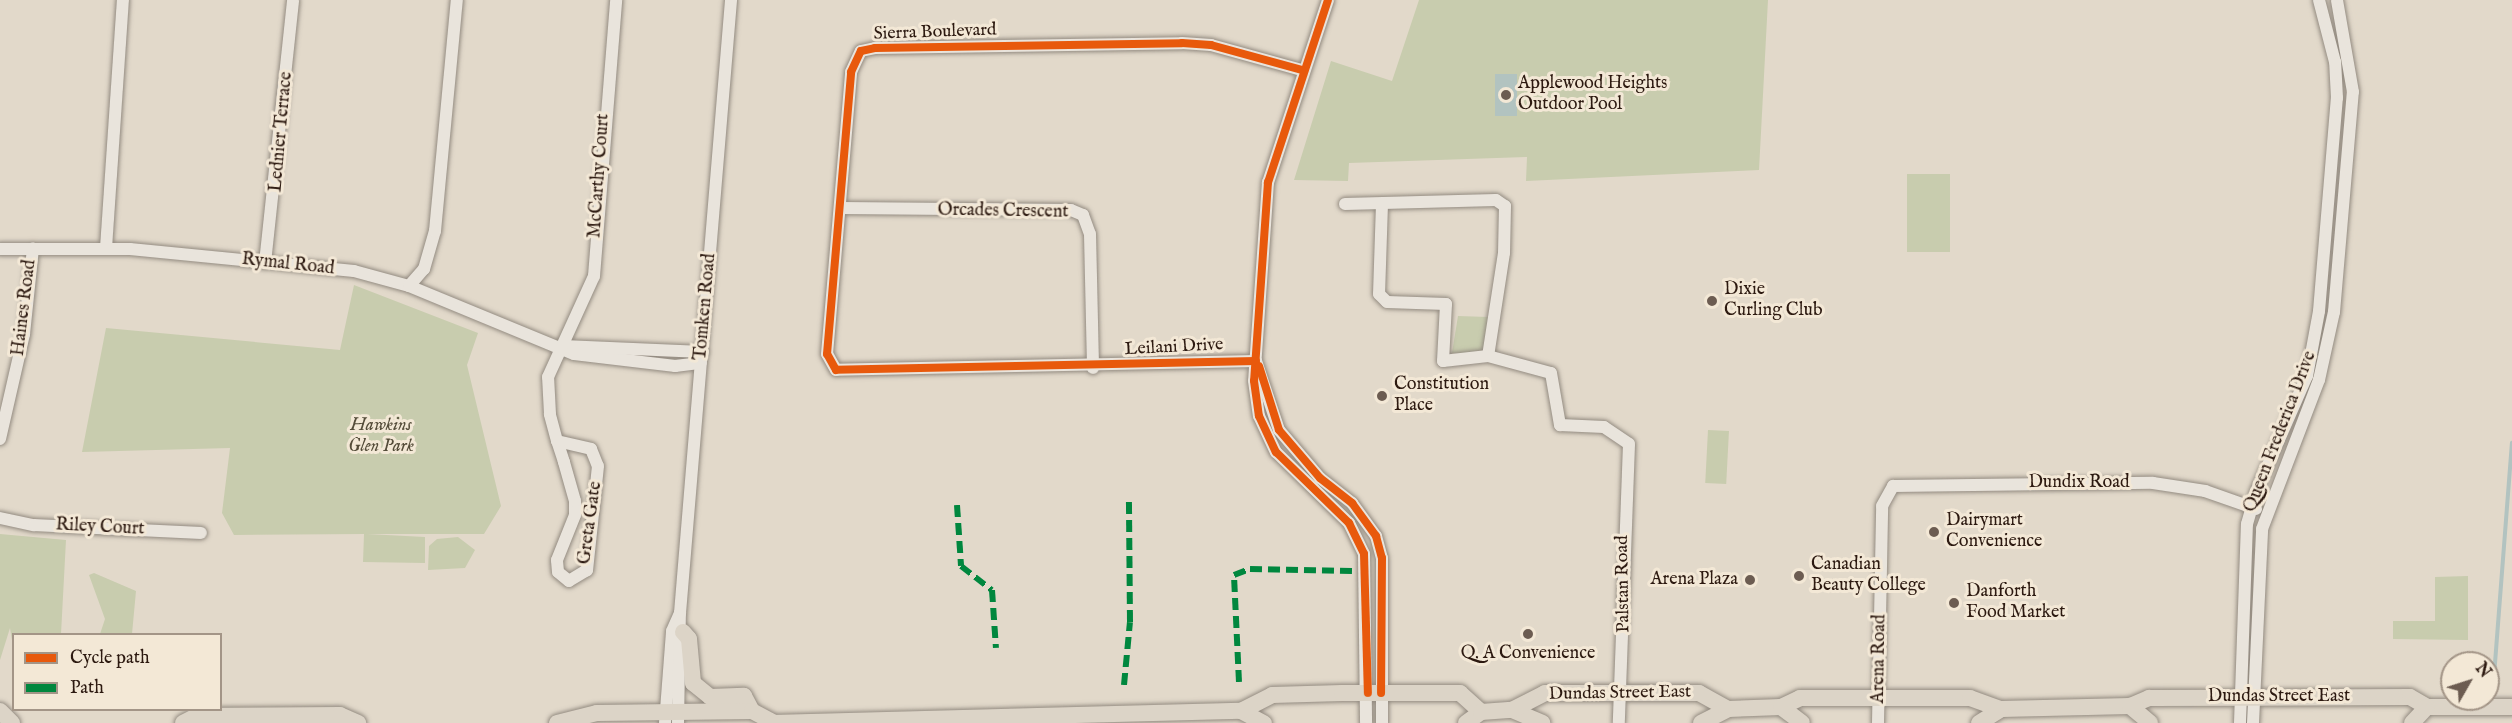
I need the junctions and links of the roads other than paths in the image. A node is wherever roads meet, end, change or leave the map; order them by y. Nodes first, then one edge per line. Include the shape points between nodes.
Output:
1 (123, 0) edge
2 (293, 0) edge
3 (457, 0) edge
4 (616, 0) edge
5 (731, 0) edge
6 (1328, 0) edge
7 (2319, 0) edge
8 (2337, 0) edge
9 (1302, 70) junction
10 (1345, 204) dead end
11 (1382, 204) junction
12 (840, 208) junction
13 (33, 248) junction
14 (106, 248) junction
15 (0, 249) edge
16 (265, 263) junction
17 (409, 286) junction
18 (563, 346) junction
19 (1488, 356) junction
20 (702, 357) junction
21 (1256, 361) junction
22 (1093, 368) junction
23 (841, 373) joint
24 (0, 439) edge
25 (557, 441) junction
26 (1889, 490) joint
27 (2251, 507) junction
28 (2266, 512) junction
29 (0, 518) edge
30 (201, 533) dead end
31 (680, 613) junction
32 (683, 632) junction
33 (1374, 693) junction
34 (1622, 693) junction
35 (2249, 697) junction
36 (1880, 698) junction
37 (2130, 706) junction
38 (1781, 707) junction
39 (2512, 707) edge
40 (2427, 708) junction
41 (1728, 709) junction
42 (2001, 709) junction
43 (1512, 710) junction
44 (0, 711) edge
45 (752, 711) junction
46 (1241, 711) junction
47 (1481, 712) junction
48 (672, 718) edge
49 (582, 722) edge
50 (12, 723) edge
51 (183, 723) edge
52 (358, 723) edge
53 (557, 723) edge
54 (773, 723) edge
55 (1264, 723) edge
56 (1366, 723) edge
57 (1382, 723) edge
58 (1466, 723) edge
59 (1542, 723) edge
60 (1619, 723) edge
61 (1701, 723) edge
62 (1802, 723) edge
63 (1878, 723) edge
64 (1979, 723) edge
65 (2150, 723) edge
66 (2240, 723) edge
67 (2253, 723) edge
68 (2412, 723) edge

1 - 14 street
2 - 16 street, Lednier Terrace
3 - 17 street via 435,231 424,269
4 - 18 street, McCarthy Court via 594,276
5 - 20 street, Tomken Road
6 - 9 street
7 - 27 street, Queen Frederica Drive via 2331,42 2337,98 2314,344 2307,375
8 - 28 street, Queen Frederica Drive via 2351,65 2353,102 2334,312 2319,380
9 - 12 street, Sierra Boulevard via 1211,45 1182,43 861,51 851,72
9 - 21 street via 1262,215
10 - 11 street
11 - 19 street via 1378,271 1382,299 1441,301 1447,312 1443,361
11 - 19 street via 1496,200 1505,206 1504,253
12 - 22 street, Orcades Crescent via 1071,210 1083,215 1090,234
12 - 23 street, Sierra Boulevard via 827,354
13 - 14 street, Rymal Road
13 - 15 street, Rymal Road
13 - 24 street, Haines Road via 24,334
14 - 16 street, Rymal Road
16 - 17 street, Rymal Road via 354,271
17 - 18 street, Rymal Road
18 - 20 street, Rymal Road
18 - 25 street, Greta Gate via 548,377
19 - 34 street, Palstan Road via 1551,372 1560,424 1604,427 1629,444
20 - 31 street, Tomken Road
21 - 22 street, Leilani Drive
21 - 33 street via 1279,429 1315,472 1360,511 1376,536 1382,558
22 - 23 street, Leilani Drive
25 - 25 street, Greta Gate via 575,501 575,515 557,560 558,572 569,580 587,570 598,466 591,449
26 - 27 street, Dundix Road via 1903,482 2153,483 2205,490
26 - 36 street, Arena Road via 1882,506
27 - 28 street, Dundix Road
27 - 35 street, Queen Frederica Drive via 2244,550
28 - 35 street, Queen Frederica Drive
29 - 30 street, Riley Court via 34,525
31 - 32 street, Tomken Road
31 - 48 street, Tomken Road via 672,631
32 - 45 main road via 689,639 688,673 696,687 710,697 744,696
32 - 48 street, Tomken Road
33 - 46 main road via 1272,695
33 - 47 main road via 1460,693
33 - 56 street
33 - 57 street
34 - 41 main road, Dundas Street East via 1699,693
34 - 43 main road, Dundas Street East via 1545,693
34 - 60 street, Palstan Road
35 - 37 main road, Dundas Street East via 2149,698
35 - 40 main road, Dundas Street East via 2410,697
35 - 66 street, Queen Frederica Drive
35 - 67 street, Queen Frederica Drive
36 - 38 main road, Dundas Street East via 1800,698
36 - 42 main road, Dundas Street East via 1970,698
36 - 63 street, Arena Road
37 - 42 main road, Dundas Street East
37 - 65 main road
38 - 41 main road, Dundas Street East
38 - 62 main road
39 - 40 main road, Dundas Street East
40 - 68 main road
41 - 61 main road, Dundas Street East
42 - 64 main road
43 - 47 main road, Dundas Street East
43 - 59 main road, Dundas Street East
44 - 50 main road
45 - 48 main road
45 - 54 main road
46 - 54 main road
46 - 55 main road
47 - 58 main road
48 - 49 main road via 597,713
49 - 53 main road
51 - 52 main road via 197,716 340,715

